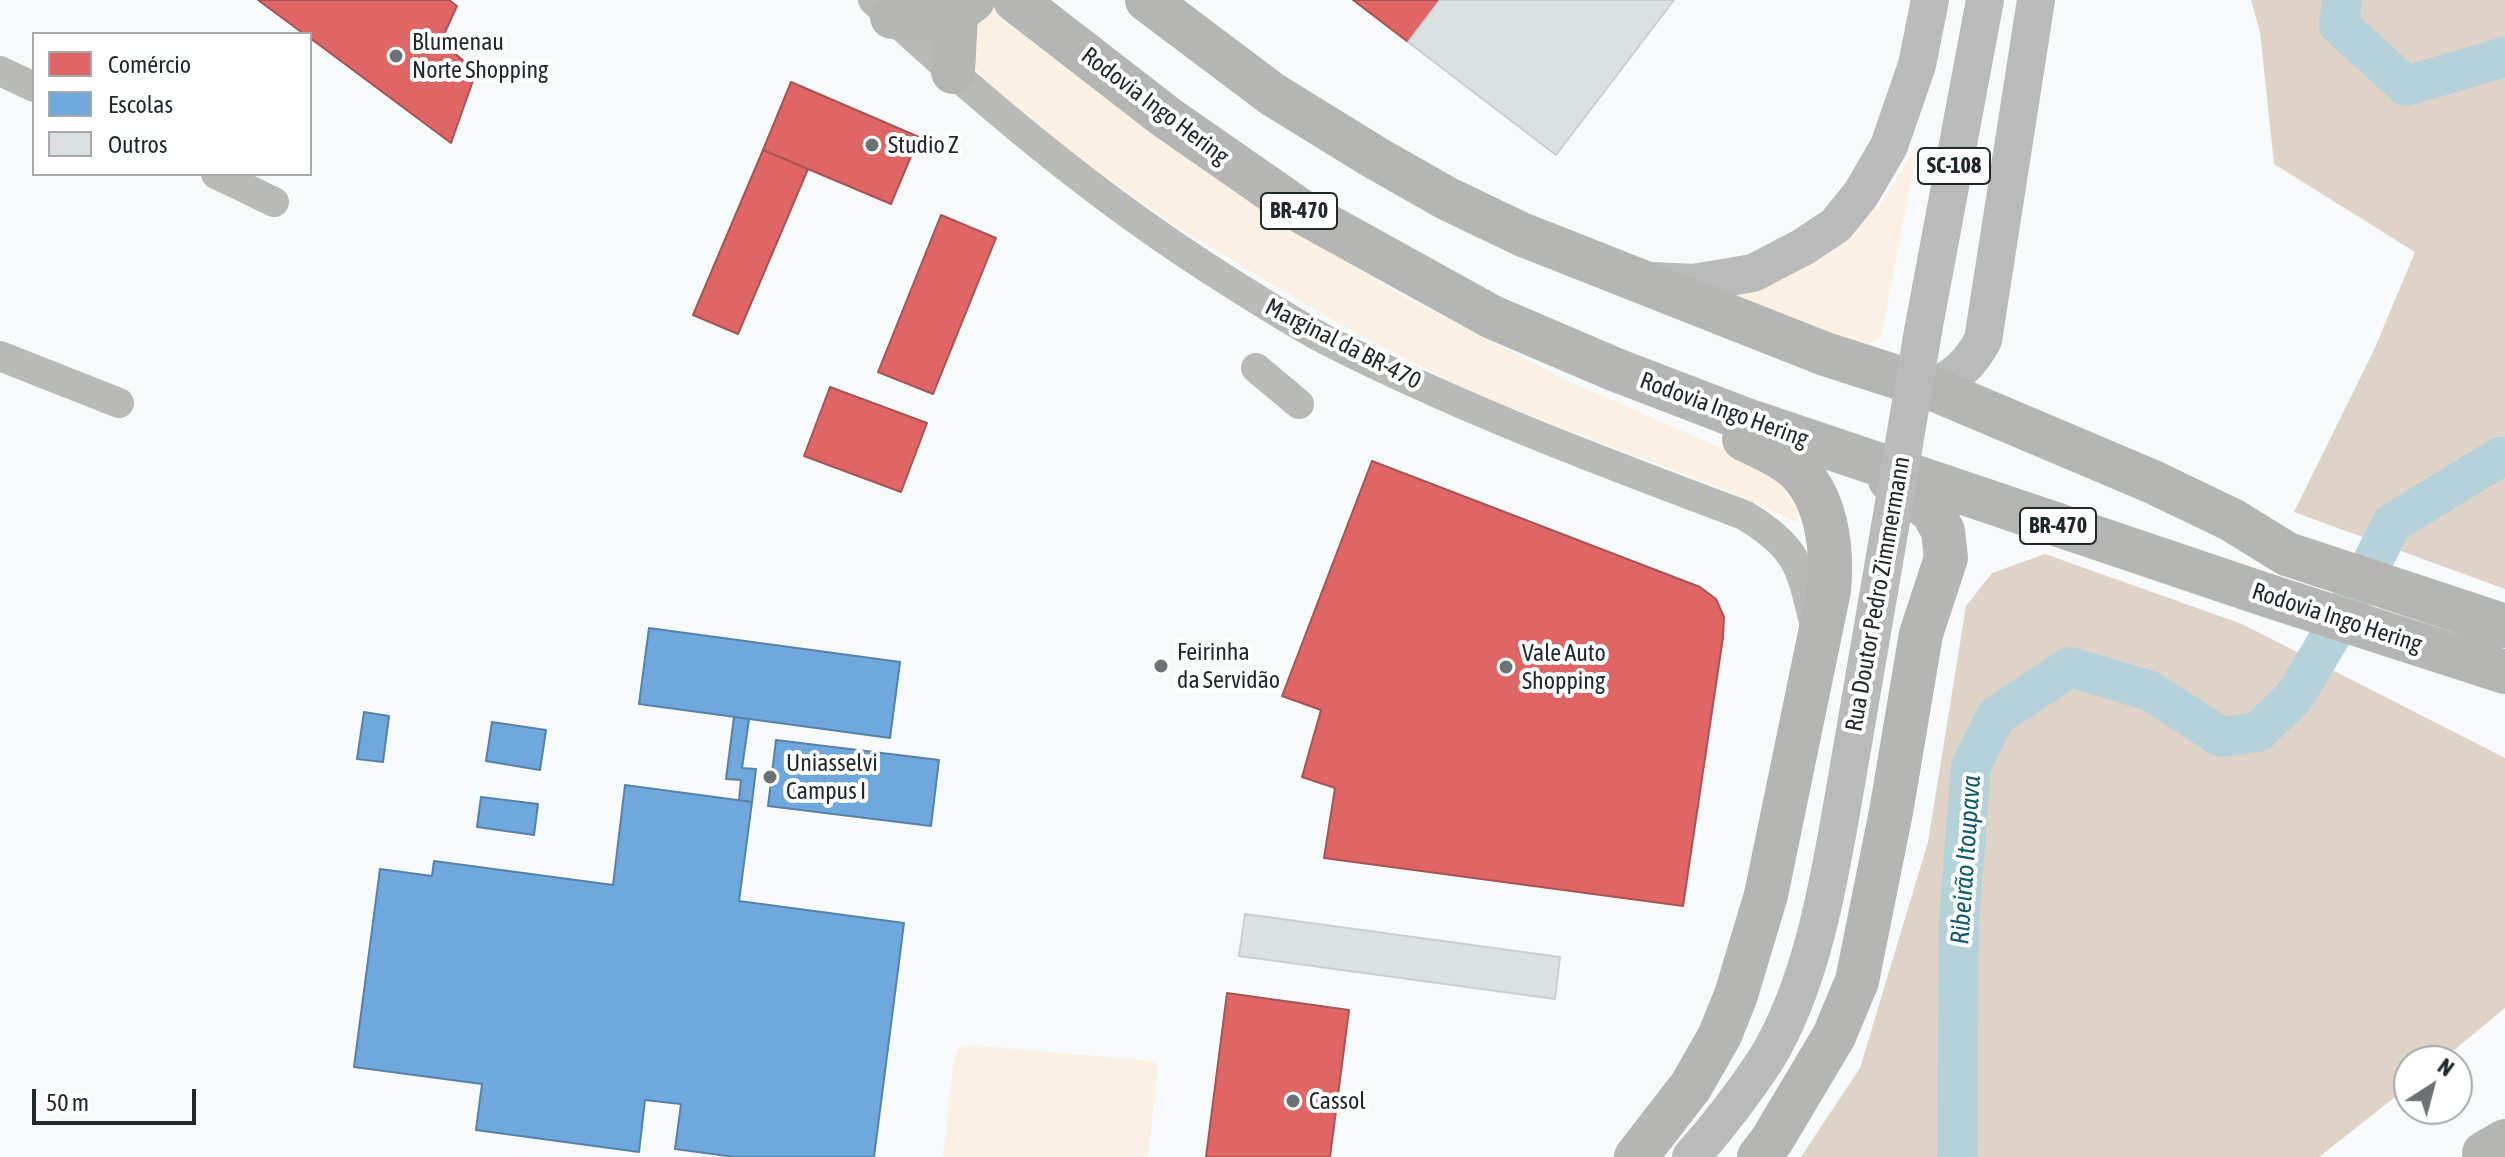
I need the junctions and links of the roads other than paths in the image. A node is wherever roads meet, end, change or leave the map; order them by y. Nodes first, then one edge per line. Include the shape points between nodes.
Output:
1 (1015, 0) edge
2 (1147, 0) edge
3 (1930, 0) edge
4 (1985, 0) edge
5 (2036, 0) edge
6 (964, 7) edge
7 (882, 9) edge
8 (0, 71) edge
9 (953, 72) junction
10 (32, 86) edge
11 (220, 176) edge
12 (274, 202) dead end
13 (1637, 282) junction
14 (0, 356) edge
15 (1256, 368) dead end
16 (1616, 370) junction
17 (1931, 388) junction
18 (119, 403) dead end
19 (1299, 404) dead end
20 (1851, 455) junction
21 (2494, 623) edge
22 (1818, 636) junction
23 (2486, 666) edge
24 (1636, 1157) edge
25 (1691, 1157) edge
26 (1759, 1157) edge

1 - 16 highway, Rodovia Ingo Hering / BR-470 via 1166,117 1304,213 1492,317
2 - 13 highway via 1272,94 1374,157 1521,234
3 - 13 main road via 1917,65 1889,146 1836,225 1753,273 1693,283
4 - 25 main road, Rua Doutor Pedro Zimmermann / SC-108, bridge via 1822,908 1788,1014 1765,1060
5 - 17 main road via 1983,340 1972,361
6 - 7 highway via 929,19
6 - 9 highway
7 - 9 street, Marginal da BR-470
8 - 10 street
9 - 22 street, Marginal da BR-470 via 1159,238 1326,339 1471,408 1744,515 1769,530 1786,545 1801,572
11 - 12 street
13 - 17 highway
14 - 18 street
15 - 19 street
16 - 20 highway, Rodovia Ingo Hering / BR-470
16 - 22 highway via 1792,466 1811,486 1822,512 1832,566
17 - 21 highway, Rodovia Ingo Hering via 2153,482 2287,554
20 - 23 highway, Rodovia Ingo Hering / BR-470
20 - 26 highway via 1932,511 1943,531 1946,558 1921,634 1857,981 1834,1036
22 - 24 highway via 1766,895 1736,995 1691,1086

